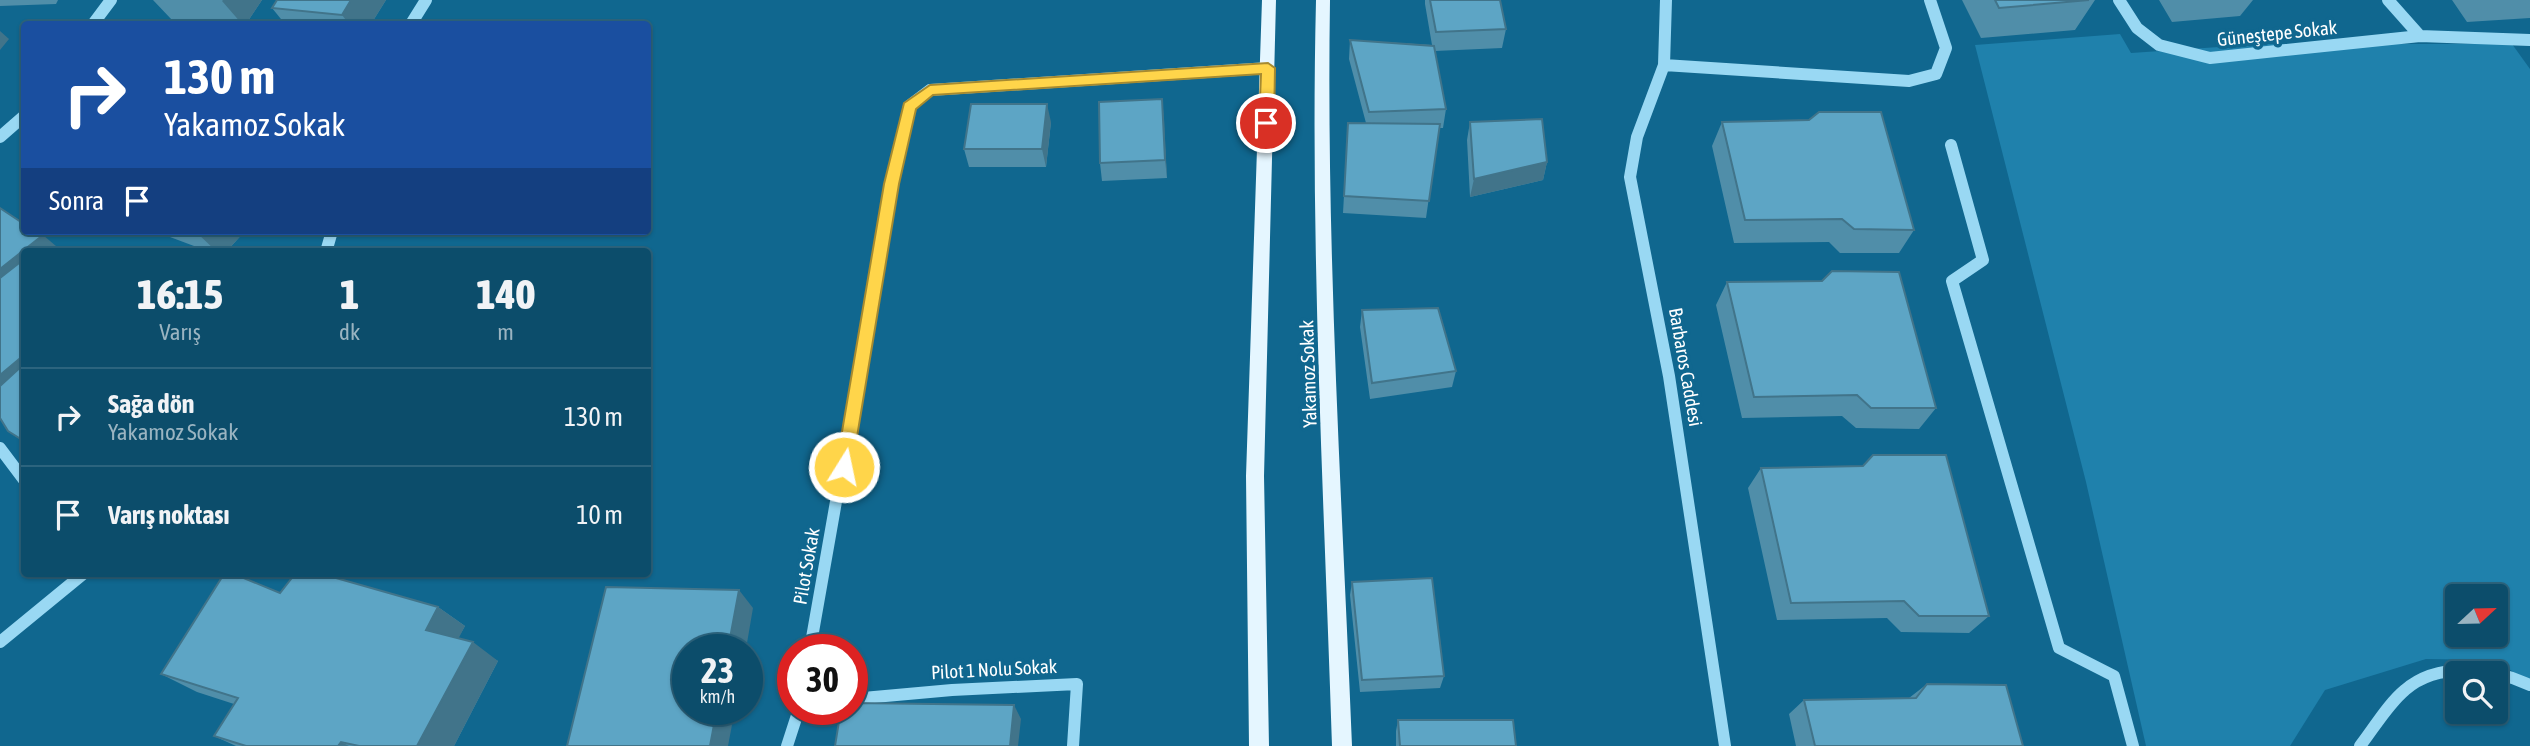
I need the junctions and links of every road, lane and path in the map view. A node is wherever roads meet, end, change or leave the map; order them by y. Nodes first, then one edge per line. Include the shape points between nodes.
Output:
1 (111, 0) edge
2 (426, 0) edge
3 (1269, 0) edge
4 (1323, 0) edge
5 (1666, 0) edge
6 (1930, 0) edge
7 (2119, 0) edge
8 (2388, 0) edge
9 (95, 21) edge
10 (413, 21) edge
11 (2420, 36) junction
12 (2530, 40) edge
13 (1664, 65) junction
14 (1268, 68) junction
15 (21, 119) edge
16 (0, 137) edge
17 (1951, 145) dead end
18 (0, 447) edge
19 (21, 476) edge
20 (79, 577) edge
21 (813, 634) edge
22 (0, 642) edge
23 (2530, 685) edge
24 (868, 698) edge
25 (794, 725) edge
26 (787, 746) edge
27 (1073, 746) edge
28 (1259, 746) edge
29 (1342, 746) edge
30 (1725, 746) edge
31 (2133, 746) edge
32 (2360, 746) edge

1 - 9 street
2 - 10 street
3 - 14 main road
4 - 29 main road, Yakamoz Sokak via 1326,304
5 - 13 street, Barbaros Caddesi
6 - 13 street via 1946,48 1936,74 1909,81
7 - 11 street, Güneştepe Sokak via 2137,27 2160,45 2210,58
8 - 11 street
11 - 12 street, Güneştepe Sokak
13 - 30 street, Barbaros Caddesi via 1637,137 1630,177 1669,376
14 - 21 street, Pilot Sokak via 930,90 909,106 891,184
14 - 28 main road via 1255,476
15 - 16 street
17 - 31 street via 1983,260 1952,281 2059,648 2114,676
18 - 19 street
20 - 22 street
23 - 32 street via 2509,675 2447,669 2405,689
24 - 27 street, Pilot 1 Nolu Sokak via 1077,684
25 - 26 street

